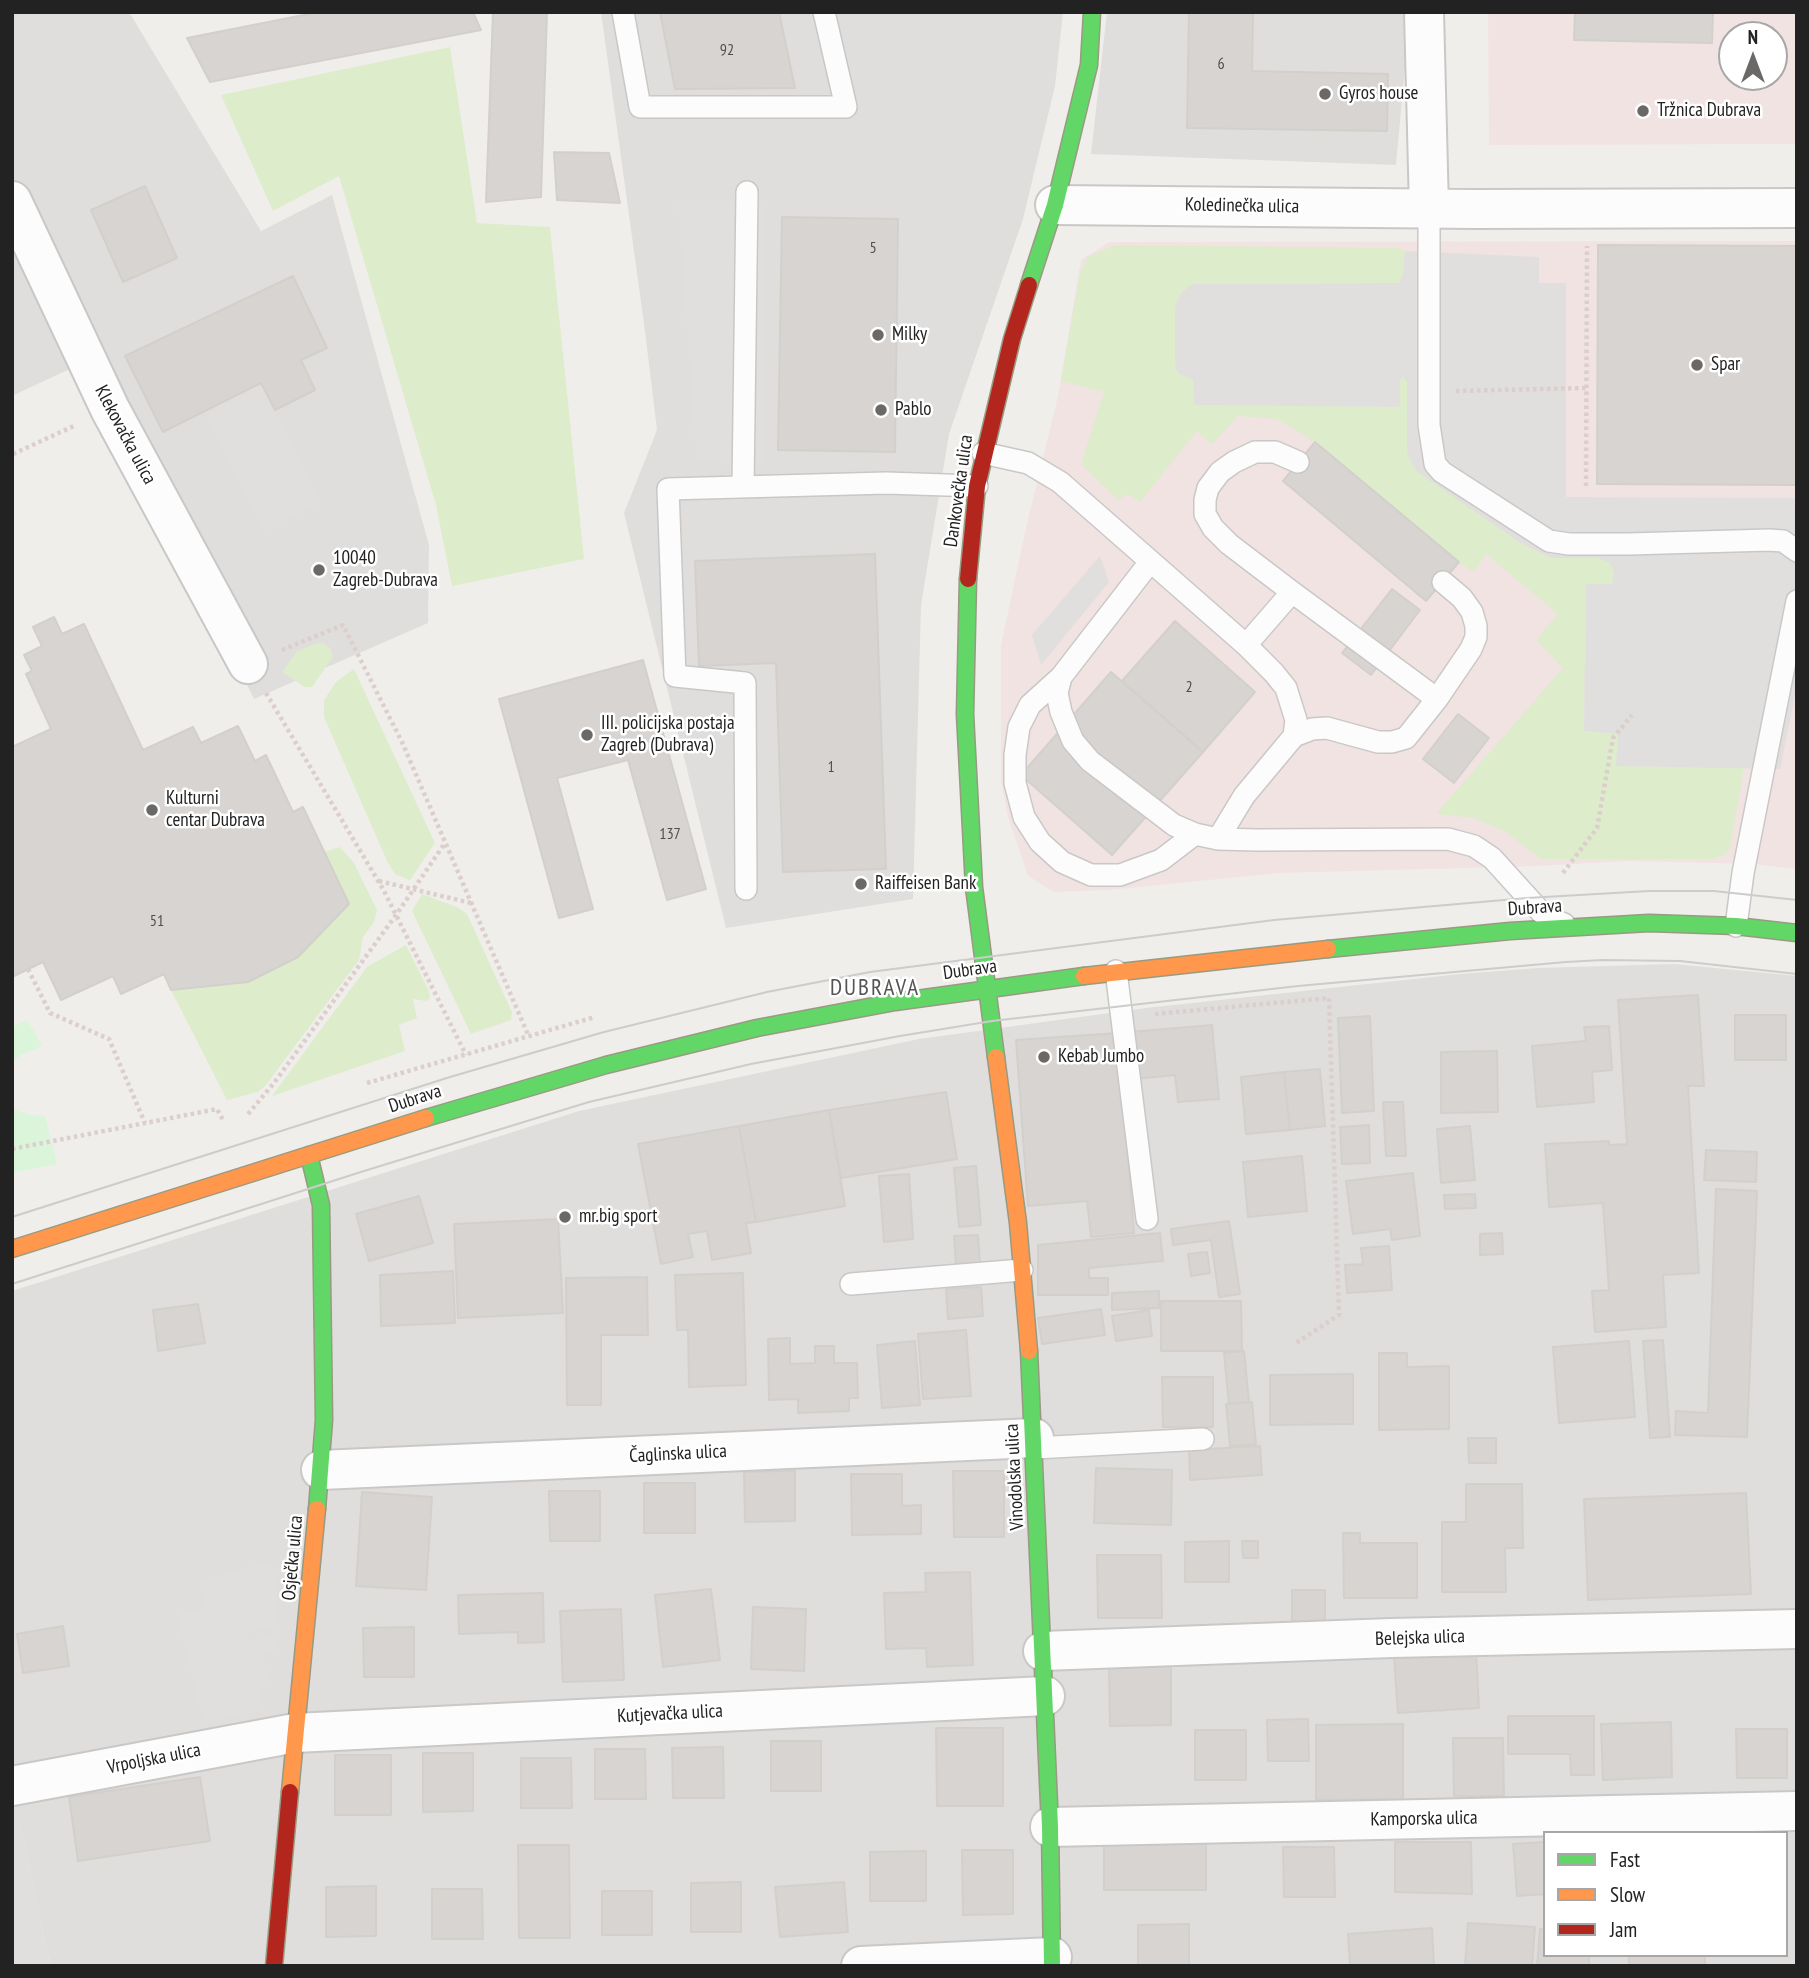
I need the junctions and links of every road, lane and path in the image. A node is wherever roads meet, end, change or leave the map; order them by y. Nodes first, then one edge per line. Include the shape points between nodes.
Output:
1 (622, 12) edge
2 (824, 12) edge
3 (1091, 12) edge
4 (1424, 12) edge
5 (747, 192) dead end
6 (1055, 205) junction
7 (14, 208) edge
8 (1797, 208) edge
9 (1429, 209) junction
10 (1587, 234) dead end
11 (1586, 388) junction
12 (1452, 391) dead end
13 (110, 409) junction
14 (983, 453) junction
15 (13, 454) edge
16 (1298, 462) dead end
17 (977, 486) junction
18 (1586, 486) dead end
19 (743, 487) junction
20 (1797, 551) edge
21 (1150, 562) junction
22 (1443, 583) dead end
23 (1292, 592) junction
24 (1797, 601) edge
25 (1246, 645) junction
26 (248, 664) junction
27 (1061, 677) junction
28 (1437, 699) junction
29 (1632, 715) dead end
30 (1294, 736) junction
31 (1195, 834) junction
32 (1218, 839) junction
33 (445, 842) junction
34 (1563, 873) dead end
35 (378, 881) junction
36 (415, 888) junction
37 (746, 889) dead end
38 (471, 903) junction
39 (396, 915) junction
40 (1569, 926) junction
41 (1736, 926) junction
42 (1797, 933) edge
43 (28, 969) dead end
44 (1116, 971) junction
45 (987, 988) junction
46 (1155, 1014) dead end
47 (595, 1017) dead end
48 (529, 1037) junction
49 (466, 1055) junction
50 (367, 1083) dead end
51 (248, 1114) dead end
52 (224, 1122) dead end
53 (145, 1123) junction
54 (12, 1149) edge
55 (309, 1155) junction
56 (1147, 1219) dead end
57 (12, 1249) edge
58 (1022, 1270) junction
59 (851, 1284) dead end
60 (1296, 1343) dead end
61 (1203, 1440) dead end
62 (1034, 1443) junction
63 (321, 1470) junction
64 (1797, 1629) edge
65 (1043, 1651) junction
66 (1045, 1696) junction
67 (295, 1733) junction
68 (12, 1786) edge
69 (1797, 1811) edge
70 (1050, 1827) junction
71 (1052, 1962) edge
72 (274, 1966) edge
73 (861, 1966) edge

1 - 2 lane via 640,107 846,107
3 - 6 main road, Dankovečka ulica via 1089,65
4 - 9 street
5 - 19 lane
6 - 9 street, Koledinečka ulica
6 - 14 main road, Dankovečka ulica via 1012,339
7 - 13 street, Klekovačka ulica
8 - 9 street, Koledinečka ulica
9 - 20 lane via 1429,425 1435,464 1442,472 1549,541 1783,541
10 - 11 path
11 - 12 path
11 - 18 path
13 - 15 path
13 - 26 street, Klekovačka ulica
14 - 17 main road, Dankovečka ulica
14 - 21 lane via 1028,463 1045,472
16 - 23 lane via 1275,452 1255,452 1220,472 1205,500 1205,514 1213,528
17 - 19 lane
17 - 45 main road, Dankovečka ulica via 968,583 965,714 974,887
19 - 37 lane via 668,489 675,676 745,683
21 - 25 lane
21 - 27 lane
22 - 28 lane via 1472,612 1476,637
23 - 25 lane
23 - 28 lane
24 - 41 lane
25 - 30 lane via 1286,688 1296,720
26 - 33 path via 343,625 402,742
26 - 35 path
27 - 31 lane via 1057,693 1060,712 1073,741 1090,761 1174,825
27 - 31 lane via 1030,705 1019,727 1014,755 1024,817 1040,842 1062,862 1091,875 1120,875 1160,860
28 - 30 lane via 1406,738 1392,742 1327,728
29 - 34 path via 1613,738 1597,828
30 - 32 lane via 1244,796
31 - 32 lane
32 - 40 lane via 1448,839 1474,846 1492,858 1541,912
33 - 36 path
33 - 38 path
35 - 36 path
35 - 39 path
36 - 38 path
36 - 39 path
38 - 48 path
39 - 49 path
39 - 51 path
40 - 41 main road, Dubrava
40 - 44 main road, Dubrava
41 - 42 main road, Dubrava
43 - 53 path via 50,1013 109,1039
44 - 45 main road, Dubrava
44 - 56 lane
45 - 55 main road, Dubrava via 821,1015 675,1047 492,1097
45 - 58 main road, Vinodolska ulica
46 - 60 path via 1329,998 1339,1315
47 - 48 path
48 - 49 path
49 - 50 path
52 - 53 path via 217,1109
53 - 54 path
55 - 57 main road, Dubrava
55 - 63 main road, Osječka ulica via 321,1205
58 - 59 lane
58 - 62 main road, Vinodolska ulica
61 - 62 lane
62 - 63 street, Čaglinska ulica
62 - 65 main road, Vinodolska ulica
63 - 67 main road, Osječka ulica
64 - 65 street, Belejska ulica
65 - 66 main road, Vinodolska ulica
66 - 67 street, Kutjevačka ulica
66 - 70 main road, Vinodolska ulica
67 - 68 street, Vrpoljska ulica
67 - 72 main road, Osječka ulica
69 - 70 street, Kamporska ulica
70 - 71 main road, Vinodolska ulica
71 - 73 street

